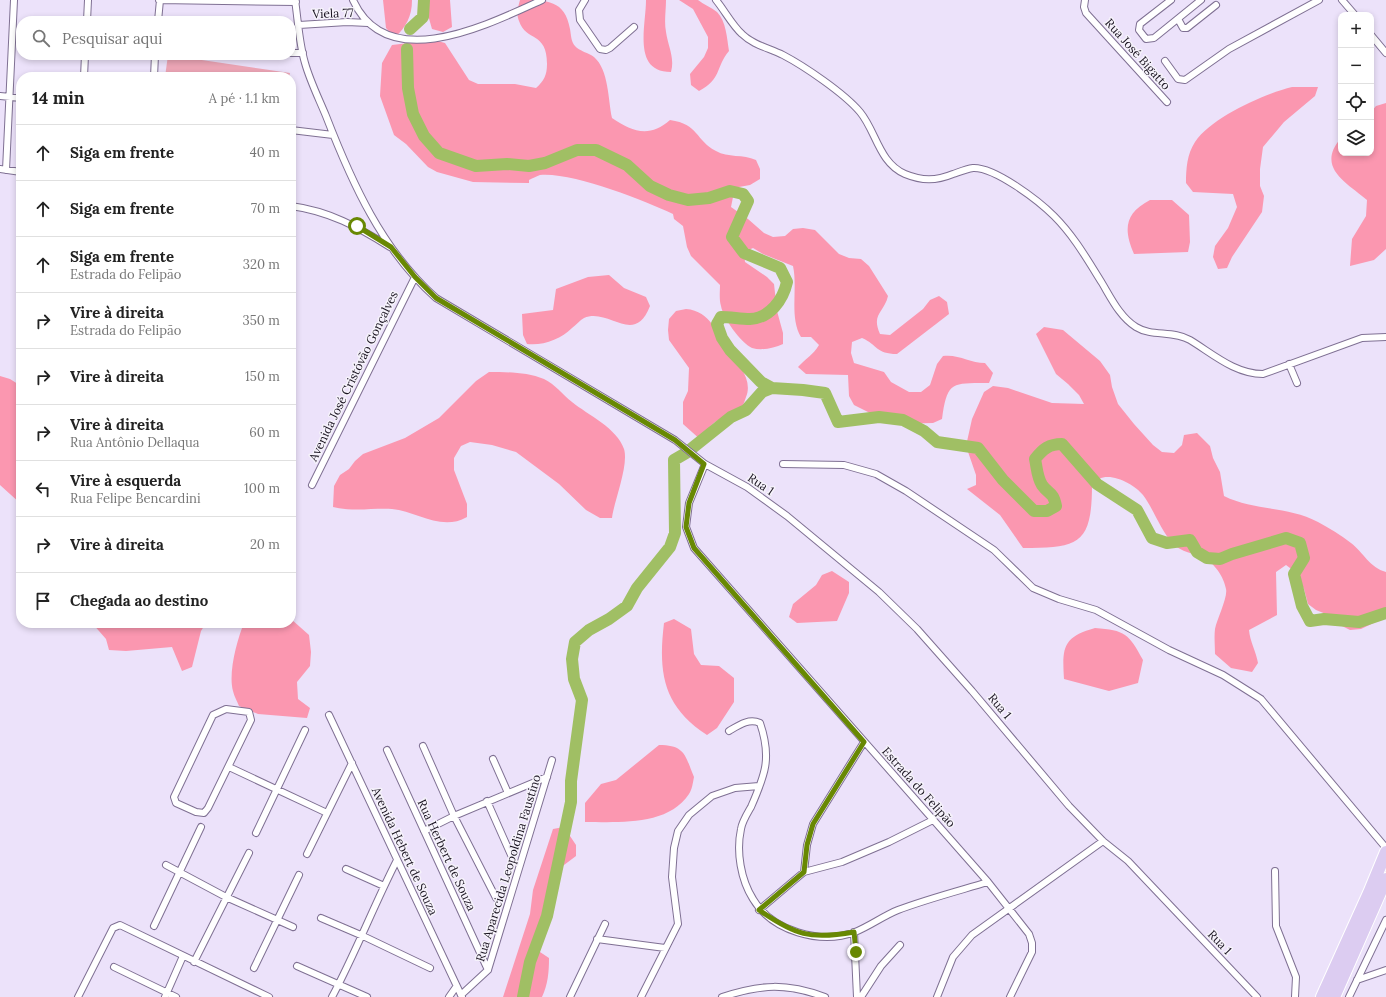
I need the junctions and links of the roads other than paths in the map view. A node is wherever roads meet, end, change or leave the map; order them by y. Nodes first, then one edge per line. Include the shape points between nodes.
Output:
1 (14, 0) edge
2 (88, 0) edge
3 (160, 0) edge
4 (353, 0) edge
5 (542, 0) edge
6 (585, 0) edge
7 (716, 0) edge
8 (1085, 0) edge
9 (1171, 0) edge
10 (1201, 0) edge
11 (1319, 0) edge
12 (1342, 0) edge
13 (276, 1) edge
14 (296, 1) edge
15 (1216, 5) dead end
16 (1352, 12) edge
17 (87, 16) edge
18 (158, 16) edge
19 (1178, 19) junction
20 (368, 23) junction
21 (299, 25) junction
22 (634, 27) dead end
23 (1374, 39) edge
24 (296, 53) edge
25 (303, 53) junction
26 (1386, 53) edge
27 (85, 60) edge
28 (155, 60) edge
29 (1165, 60) dead end
30 (84, 72) edge
31 (154, 72) edge
32 (0, 96) edge
33 (8, 96) junction
34 (16, 97) edge
35 (1167, 102) dead end
36 (296, 131) edge
37 (333, 135) junction
38 (3, 170) edge
39 (16, 171) edge
40 (296, 207) edge
41 (391, 247) junction
42 (415, 277) junction
43 (1386, 337) edge
44 (1289, 364) junction
45 (1297, 383) dead end
46 (704, 464) junction
47 (783, 464) dead end
48 (312, 485) dead end
49 (329, 715) dead end
50 (305, 730) dead end
51 (729, 731) dead end
52 (864, 742) junction
53 (423, 746) dead end
54 (387, 750) dead end
55 (492, 760) dead end
56 (552, 760) dead end
57 (352, 764) junction
58 (229, 767) junction
59 (547, 777) junction
60 (759, 786) junction
61 (278, 790) junction
62 (508, 793) junction
63 (488, 801) junction
64 (327, 813) junction
65 (454, 816) junction
66 (933, 820) junction
67 (200, 827) dead end
68 (424, 831) junction
69 (256, 833) dead end
70 (1103, 842) junction
71 (1386, 848) edge
72 (249, 852) dead end
73 (1386, 852) edge
74 (307, 854) dead end
75 (511, 855) dead end
76 (398, 860) junction
77 (166, 865) dead end
78 (346, 869) dead end
79 (1275, 871) dead end
80 (179, 872) junction
81 (804, 872) junction
82 (299, 875) dead end
83 (1386, 879) edge
84 (988, 882) junction
85 (384, 886) junction
86 (226, 897) junction
87 (496, 898) dead end
88 (1008, 909) junction
89 (759, 910) junction
90 (321, 918) dead end
91 (278, 920) junction
92 (1386, 920) edge
93 (605, 924) dead end
94 (154, 926) dead end
95 (293, 927) dead end
96 (854, 932) junction
97 (363, 936) junction
98 (597, 939) junction
99 (900, 945) dead end
100 (665, 948) junction
101 (182, 956) junction
102 (194, 962) junction
103 (297, 966) dead end
104 (114, 967) dead end
105 (254, 968) dead end
106 (430, 968) dead end
107 (488, 970) junction
108 (1386, 970) edge
109 (1357, 980) junction
110 (339, 984) junction
111 (456, 986) junction
112 (166, 995) edge
113 (461, 996) edge
114 (78, 997) edge
115 (176, 997) edge
116 (268, 997) edge
117 (332, 997) edge
118 (367, 997) edge
119 (449, 997) edge
120 (570, 997) edge
121 (641, 997) edge
122 (725, 997) edge
123 (826, 997) edge
124 (857, 997) edge
125 (861, 997) edge
126 (937, 997) edge
127 (1010, 997) edge
128 (1257, 997) edge
129 (1296, 997) edge
130 (1322, 997) edge
131 (1334, 997) edge
132 (1349, 997) edge

1 - 33 street
2 - 17 street
3 - 13 street
3 - 18 street
4 - 20 street via 359,13
5 - 20 street via 477,28 425,40 390,37
6 - 22 street via 579,10 580,20 600,49 610,48
7 - 44 street via 742,35 809,70 860,112 890,163 902,172 918,179 930,180 974,168 1013,183 1054,216 1077,241 1116,307 1126,320 1138,328 1189,339 1221,360 1251,374 1263,374
8 - 35 street, Rua José Bigatto via 1086,13
9 - 19 street via 1140,24 1139,30 1146,39 1151,40
10 - 19 street
11 - 29 street via 1230,49 1185,80 1178,80
12 - 16 street
13 - 14 street
14 - 21 street
15 - 19 street via 1187,28 1183,28
20 - 21 street, Viela 77
21 - 25 street
23 - 26 street
24 - 25 street
25 - 37 street
27 - 30 street
28 - 31 street
32 - 33 street
33 - 34 street
33 - 38 street
36 - 37 street
37 - 41 street via 355,187
38 - 39 street
40 - 41 street via 327,213
41 - 42 street
42 - 46 street, Rua 1 via 436,298 675,440
42 - 48 street, Avenida José Cristóvão Gonçalves
43 - 44 street via 1362,338
44 - 45 street
46 - 52 street, Estrada do Felipão via 689,503 686,527 694,548
46 - 70 street, Rua 1 via 747,487 787,516 884,597 922,634 1069,806
47 - 71 street via 844,465 876,474 994,550 1033,588 1096,610 1169,650 1223,675 1261,700
49 - 57 street, Avenida Hebert de Souza
50 - 61 street
51 - 60 street via 754,720 760,723 766,748 766,770
52 - 66 street, Estrada do Felipão
52 - 81 street via 813,824 807,845
53 - 65 street
54 - 68 street, Rua Herbert de Souza
55 - 62 street
56 - 59 street, Rua Aparecida Leopoldina Faustino
57 - 64 street
57 - 76 street, Avenida Hebert de Souza
58 - 58 street via 251,720 249,712 226,709 213,715 174,801 196,812 204,813
58 - 61 street
59 - 62 street
59 - 107 street, Rua Aparecida Leopoldina Faustino
60 - 89 street via 741,829 740,845 741,870 748,892
60 - 100 street via 735,788 712,796 689,815 678,831 672,877 678,924
61 - 64 street
61 - 69 street
62 - 63 street
63 - 65 street
63 - 75 street
64 - 74 street
65 - 68 street
65 - 87 street
66 - 81 street via 842,862
66 - 84 street, Estrada do Felipão
67 - 80 street
68 - 107 street, Rua Herbert de Souza
70 - 88 street
70 - 128 street, Rua 1 via 1128,861
72 - 86 street
73 - 130 highway
76 - 85 street
76 - 111 street, Avenida Hebert de Souza
77 - 80 street
78 - 85 street
79 - 129 street via 1276,926 1296,977
80 - 86 street
80 - 94 street
81 - 89 street
82 - 91 street
83 - 131 highway
84 - 88 street, Estrada do Felipão
84 - 96 street via 897,910
85 - 97 street
86 - 91 street
86 - 102 street
88 - 126 street via 972,935 953,957
88 - 127 street, Estrada do Felipão via 1029,934 1032,943 1032,952
89 - 96 street via 782,926 804,935 822,936
90 - 97 street
91 - 95 street
91 - 105 street
92 - 109 street
93 - 98 street
96 - 124 street
97 - 106 street
97 - 110 street
98 - 100 street
98 - 120 street
99 - 125 street via 883,962
100 - 121 street
101 - 102 street
101 - 112 street
101 - 114 street via 120,925 113,928
102 - 116 street
103 - 110 street
104 - 112 street
107 - 113 street, Rua Aparecida Leopoldina Faustino
108 - 109 street
109 - 132 street
110 - 117 street
110 - 118 street
111 - 113 street, Avenida Hebert de Souza
111 - 119 street
112 - 115 street
122 - 123 street via 759,987 782,986

